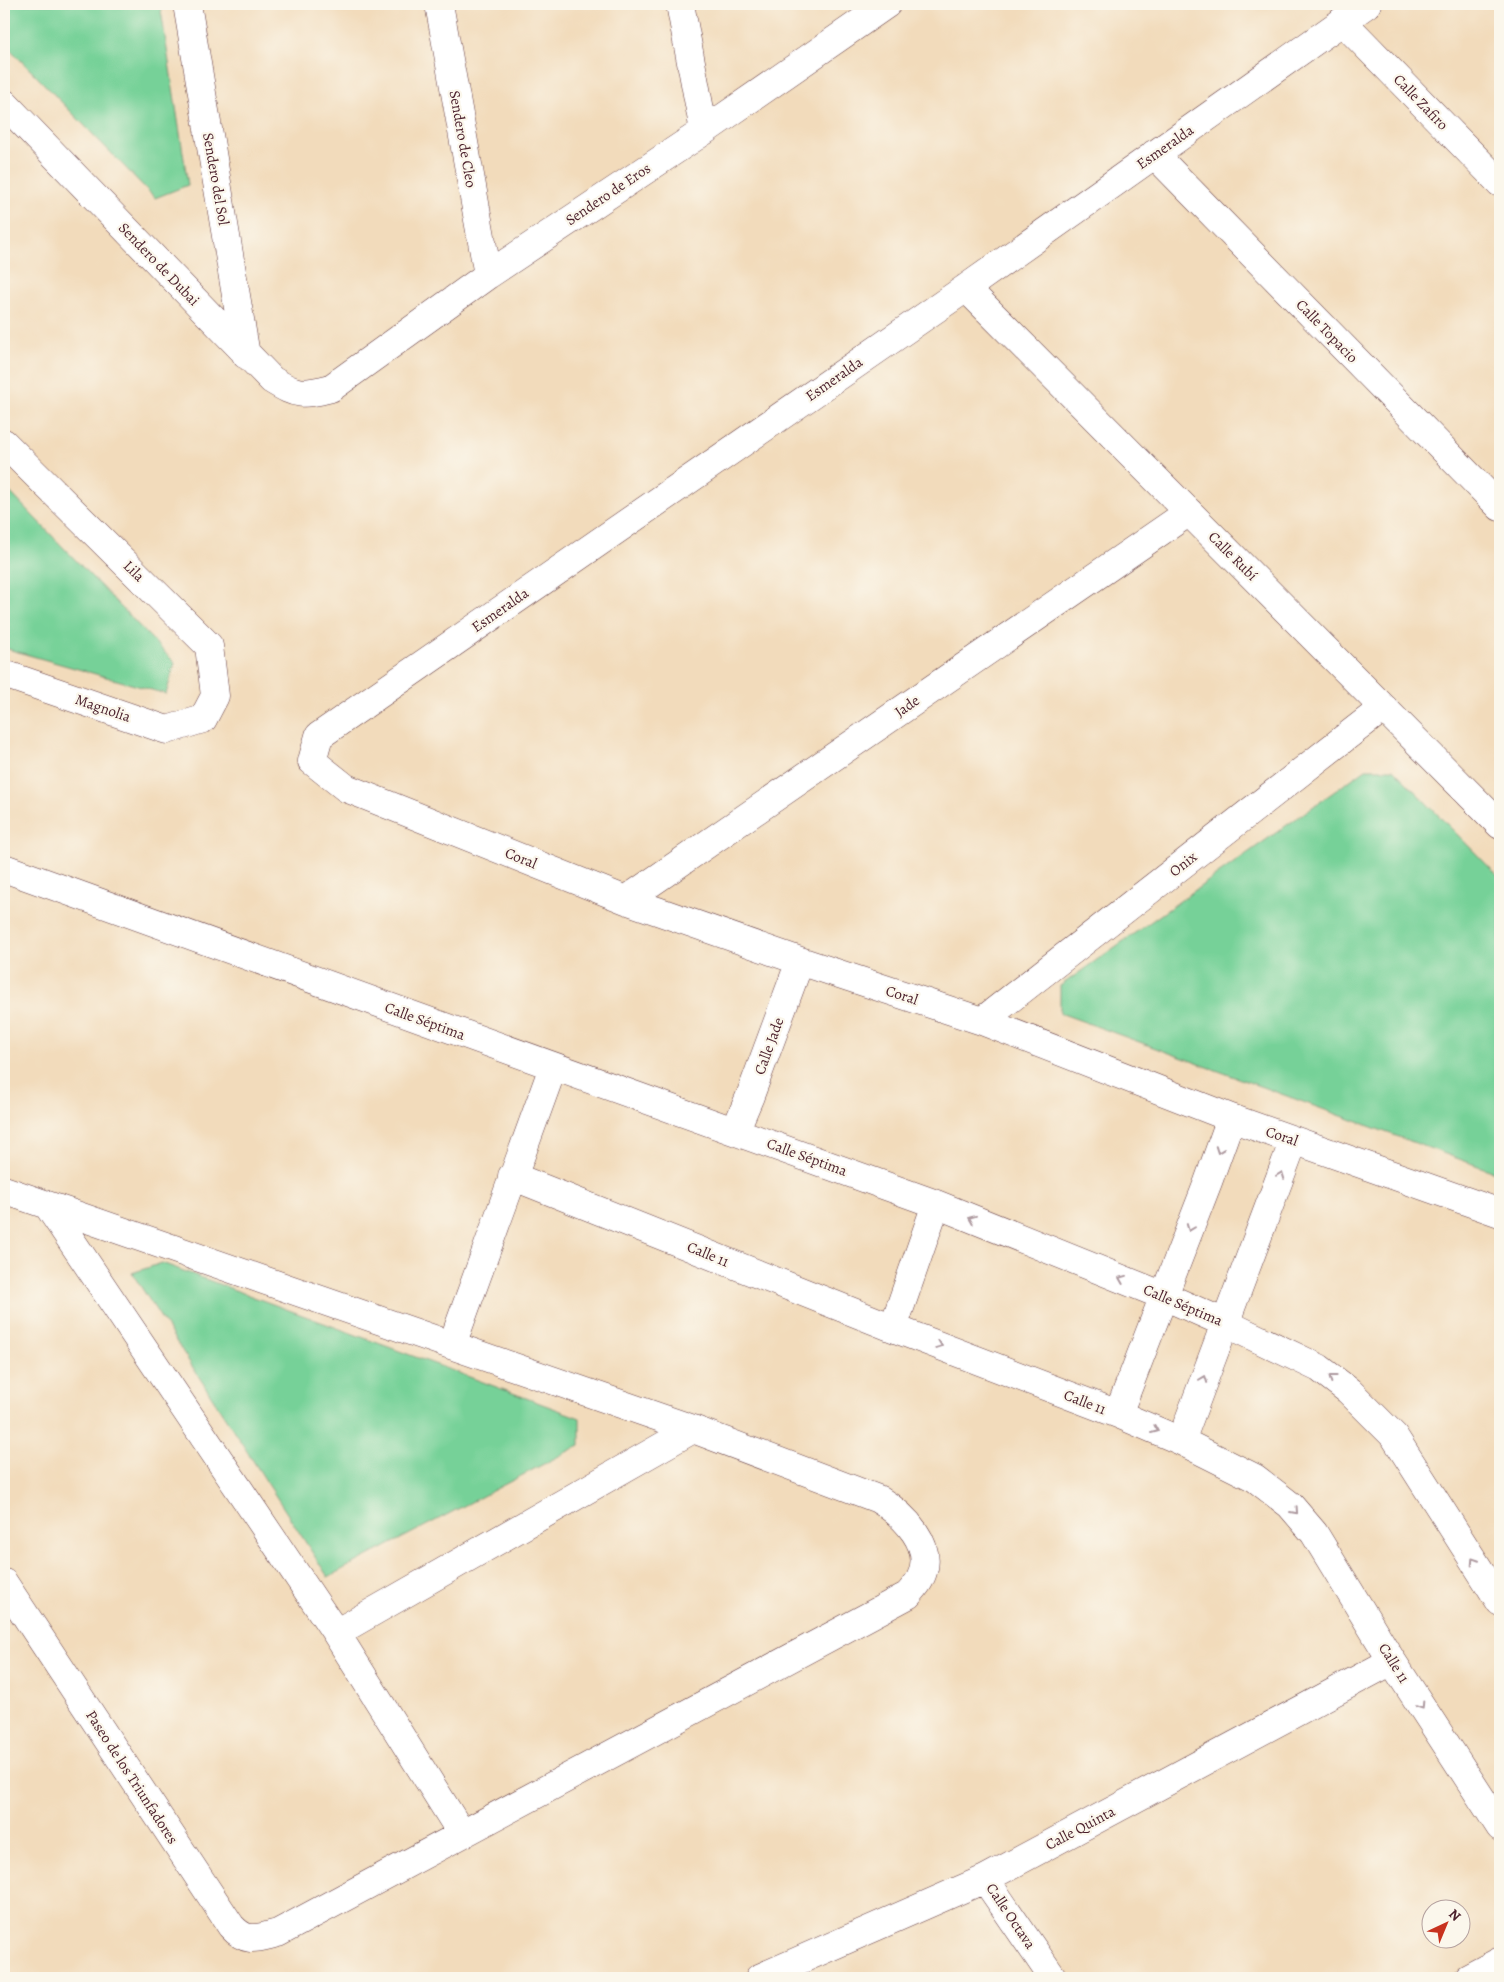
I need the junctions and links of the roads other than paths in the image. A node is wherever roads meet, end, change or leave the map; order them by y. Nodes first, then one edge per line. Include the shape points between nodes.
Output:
1 (187, 4) edge
2 (439, 4) edge
3 (680, 4) edge
4 (887, 4) edge
5 (1367, 4) edge
6 (1342, 21) junction
7 (4, 102) edge
8 (704, 131) junction
9 (1154, 154) junction
10 (1500, 184) edge
11 (488, 275) junction
12 (966, 288) junction
13 (246, 354) junction
14 (331, 388) joint
15 (4, 443) edge
16 (1500, 507) edge
17 (1189, 512) junction
18 (4, 674) edge
19 (1383, 708) junction
20 (203, 719) joint
21 (312, 761) joint
22 (1500, 825) edge
23 (4, 868) edge
24 (626, 900) junction
25 (800, 961) junction
26 (982, 1021) junction
27 (554, 1067) junction
28 (1231, 1118) junction
29 (735, 1131) junction
30 (1294, 1140) junction
31 (512, 1176) junction
32 (4, 1190) edge
33 (936, 1204) junction
34 (48, 1206) junction
35 (1500, 1213) edge
36 (1164, 1296) junction
37 (1225, 1323) junction
38 (893, 1328) junction
39 (452, 1345) junction
40 (1118, 1414) junction
41 (693, 1429) junction
42 (1181, 1441) junction
43 (4, 1583) edge
44 (1500, 1602) edge
45 (336, 1633) junction
46 (1392, 1661) junction
47 (1500, 1827) edge
48 (462, 1834) junction
49 (985, 1879) junction
50 (1500, 1961) edge
51 (760, 1978) edge
52 (1053, 1978) edge
53 (1468, 1978) edge

1 - 13 street, Sendero del Sol
2 - 11 street, Sendero de Cleo
3 - 8 street
4 - 8 street, Sendero de Eros
5 - 6 street, Esmeralda
6 - 9 street, Esmeralda
6 - 10 street, Calle Zafiro
7 - 13 street, Sendero de Dubai
8 - 11 street, Sendero de Eros
9 - 12 street, Esmeralda
9 - 16 street, Calle Topacio
11 - 14 street, Sendero de Eros
12 - 17 street, Calle Rubí
12 - 21 street, Esmeralda via 318,736
13 - 14 street, Sendero de Dubai via 272,380 288,389 306,394
15 - 20 street, Lila via 209,646 214,696
17 - 19 street, Calle Rubí
17 - 24 street, Jade
18 - 20 street, Magnolia via 167,730
19 - 22 street, Calle Rubí
19 - 26 street, Onix
21 - 24 street, Coral via 346,788
23 - 27 street, Calle Séptima
24 - 25 street, Coral
25 - 26 street, Coral
25 - 29 street, Calle Jade
26 - 28 street, Coral
27 - 29 street, Calle Séptima
27 - 31 street
28 - 30 street, Coral
28 -> 36 street
29 - 33 street, Calle Séptima
30 - 35 street, Coral
37 -> 30 street
31 - 38 street, Calle 11
31 - 39 street
32 - 34 street
36 -> 33 street, Calle Séptima
33 - 38 street
34 - 39 street
34 - 45 street
36 - 37 street, Calle Séptima
36 - 40 street
42 -> 37 street
44 -> 37 street, Calle Séptima via 1394,1436 1369,1410 1319,1368
38 -> 40 street, Calle 11
39 - 41 street
40 -> 42 street, Calle 11
41 - 45 street
41 - 48 street via 878,1499 896,1510 913,1528 922,1549 924,1564 920,1579 908,1595
42 -> 46 street, Calle 11 via 1254,1478 1290,1506 1314,1533
43 - 48 street, Paseo de los Triunfadores via 231,1926 244,1938 278,1933
45 - 48 street
46 -> 47 street, Calle 11
46 - 49 street, Calle Quinta
49 - 51 street, Calle Quinta
49 - 52 street, Calle Octava
50 - 53 street

